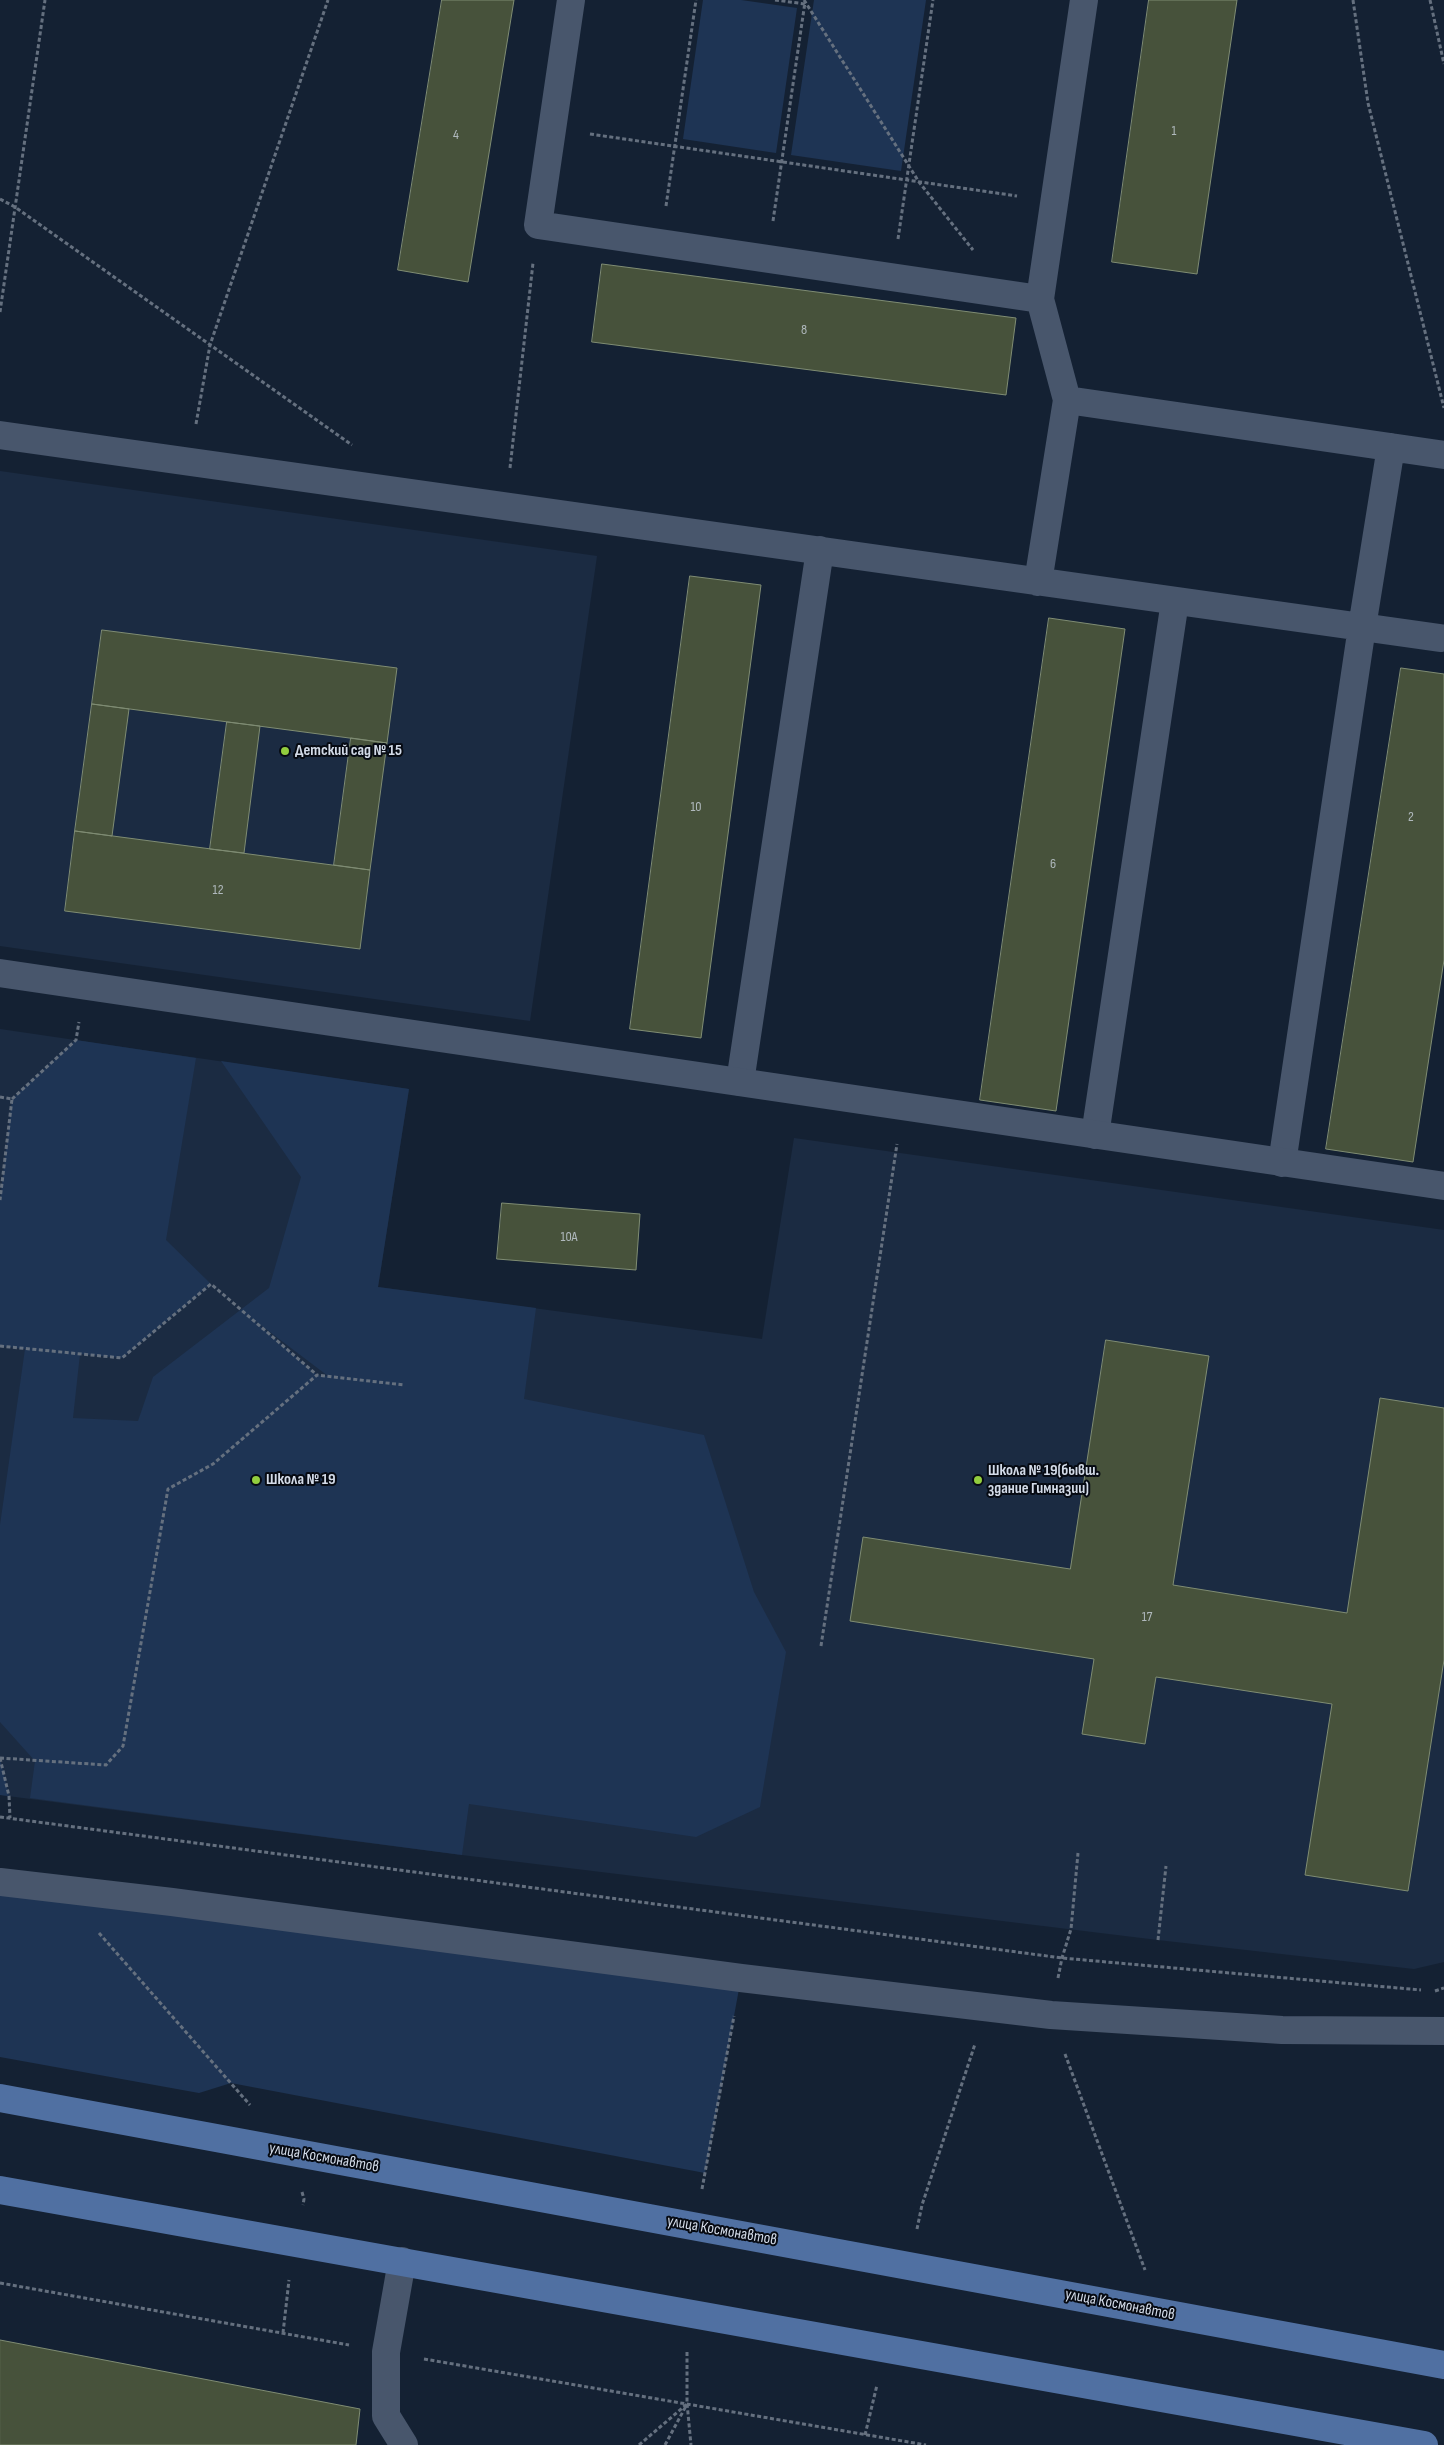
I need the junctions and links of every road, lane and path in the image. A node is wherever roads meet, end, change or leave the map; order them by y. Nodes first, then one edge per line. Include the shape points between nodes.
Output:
1 (45, 0) edge
2 (328, 0) edge
3 (571, 0) edge
4 (696, 0) edge
5 (775, 0) edge
6 (933, 0) edge
7 (1084, 0) edge
8 (1353, 0) edge
9 (1430, 0) edge
10 (805, 2) edge
11 (1444, 64) edge
12 (552, 128) junction
13 (674, 146) junction
14 (782, 162) junction
15 (909, 165) junction
16 (906, 180) junction
17 (919, 182) junction
18 (0, 198) edge
19 (1054, 201) junction
20 (15, 207) junction
21 (538, 225) junction
22 (660, 243) junction
23 (768, 259) junction
24 (892, 277) junction
25 (1008, 294) junction
26 (1040, 299) junction
27 (0, 312) edge
28 (210, 345) junction
29 (1067, 400) junction
30 (1444, 408) edge
31 (0, 435) edge
32 (1391, 447) junction
33 (357, 448) dead end
34 (1444, 455) edge
35 (189, 462) junction
36 (505, 506) junction
37 (820, 550) junction
38 (1038, 582) junction
39 (1176, 601) junction
40 (1362, 627) junction
41 (1440, 638) dead end
42 (0, 973) edge
43 (84, 985) junction
44 (740, 1082) junction
45 (0, 1097) edge
46 (12, 1099) junction
47 (901, 1106) junction
48 (1095, 1135) junction
49 (1282, 1163) junction
50 (1444, 1186) edge
51 (0, 1200) edge
52 (0, 1346) edge
53 (317, 1375) junction
54 (404, 1385) dead end
55 (821, 1646) dead end
56 (0, 1758) edge
57 (0, 1817) edge
58 (10, 1818) junction
59 (1078, 1853) dead end
60 (1166, 1866) dead end
61 (0, 1882) edge
62 (61, 1890) junction
63 (1158, 1940) dead end
64 (1062, 1958) junction
65 (1444, 1988) edge
66 (1423, 1990) dead end
67 (1433, 1991) dead end
68 (987, 2008) junction
69 (1051, 2015) junction
70 (1444, 2031) edge
71 (0, 2098) edge
72 (291, 2152) junction
73 (0, 2190) edge
74 (294, 2242) junction
75 (402, 2261) junction
76 (910, 2266) junction
77 (0, 2283) edge
78 (1161, 2312) junction
79 (282, 2333) junction
80 (886, 2348) junction
81 (386, 2352) junction
82 (1444, 2365) edge
83 (687, 2403) junction
84 (864, 2435) junction
85 (395, 2441) edge
86 (639, 2445) edge
87 (665, 2445) edge
88 (691, 2445) edge
89 (926, 2445) edge
90 (1424, 2445) edge

1 - 20 path
2 - 28 path
3 - 12 street
4 - 13 path
5 - 10 path
6 - 15 path
7 - 19 street
8 - 30 path via 1368,103
9 - 11 path
10 - 14 path
10 - 15 path
12 - 13 path
12 - 21 street
13 - 14 path
13 - 22 path
14 - 16 path
14 - 23 path
15 - 16 path
15 - 17 path
16 - 17 path
16 - 24 path
17 - 19 path
17 - 25 path
18 - 20 path
19 - 26 street
20 - 27 path
20 - 28 path
21 - 22 street
21 - 36 path
22 - 23 street
23 - 24 street
24 - 25 street
25 - 26 street
26 - 29 street
28 - 33 path
28 - 35 path
29 - 32 street
29 - 38 street
31 - 35 street
32 - 34 street
32 - 40 street
35 - 36 street
36 - 37 street
37 - 38 street
37 - 44 street
38 - 39 street
39 - 40 street
39 - 48 street
40 - 41 street
40 - 49 street
42 - 43 street
43 - 44 street
43 - 46 path via 76,1040
44 - 47 street
45 - 46 path
46 - 51 path
47 - 48 street
47 - 55 path
48 - 49 street
49 - 50 street
52 - 53 path via 122,1358 211,1284
53 - 54 path
53 - 56 path via 213,1464 168,1489 123,1746 106,1764
56 - 58 path via 10,1796
57 - 58 path
58 - 64 path
59 - 64 path via 1072,1929
60 - 63 path
61 - 62 street
62 - 68 street
62 - 72 path
64 - 66 path
64 - 69 path
65 - 67 path
68 - 69 street
68 - 76 path via 922,2205
69 - 70 street via 1282,2030
69 - 78 path
71 - 72 main road, улица Космонавтов
72 - 74 path via 304,2199
72 - 76 main road, улица Космонавтов
73 - 74 main road
74 - 75 main road
74 - 79 path
75 - 80 main road
75 - 81 street
76 - 78 main road, улица Космонавтов
77 - 79 path
78 - 82 main road, улица Космонавтов
79 - 81 path
80 - 84 path
80 - 90 main road
81 - 83 path
81 - 85 street via 386,2416
83 - 84 path
83 - 86 path
83 - 87 path
83 - 88 path
84 - 89 path

